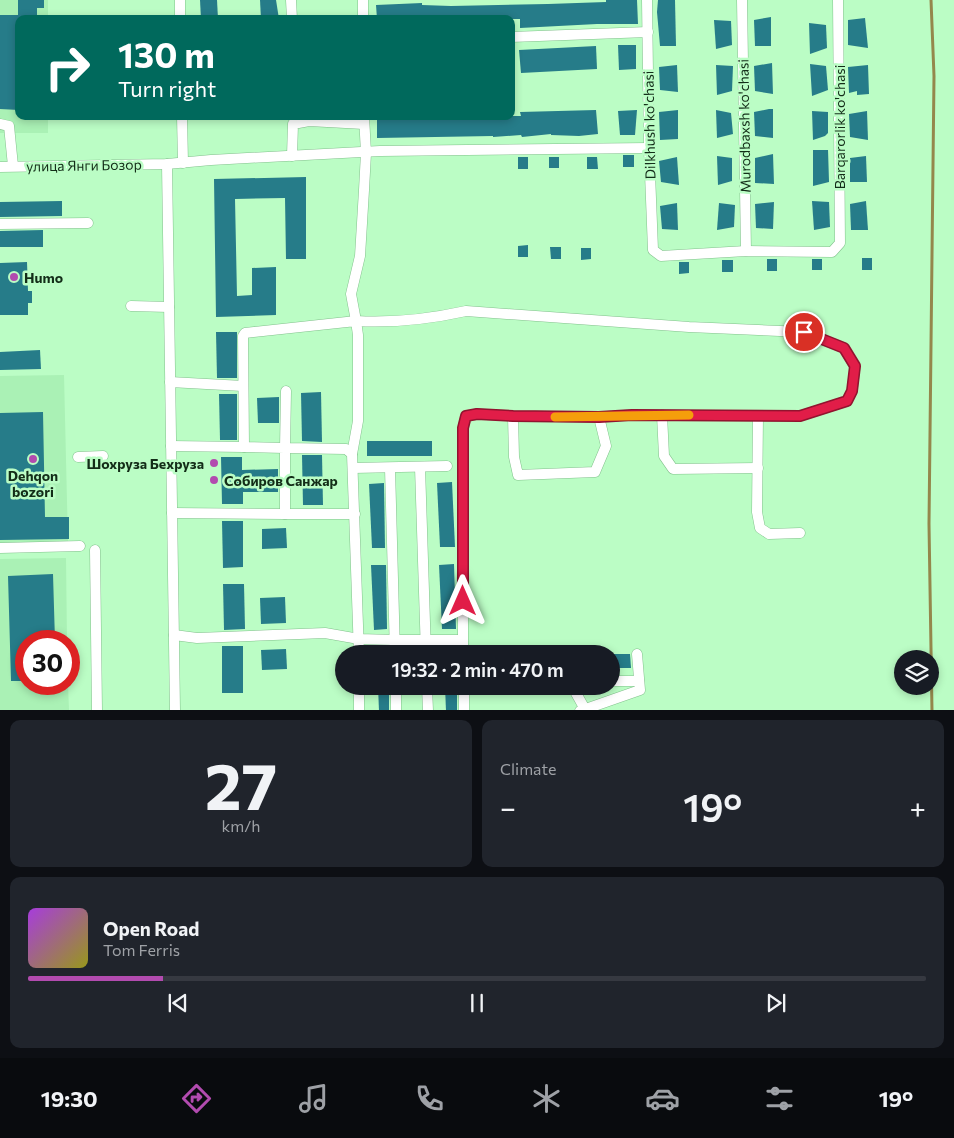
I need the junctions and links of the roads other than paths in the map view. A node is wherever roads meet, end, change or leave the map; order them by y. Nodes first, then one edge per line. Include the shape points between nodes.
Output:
1 (180, 0) edge
2 (291, 0) edge
3 (363, 0) edge
4 (647, 0) edge
5 (742, 0) edge
6 (838, 0) edge
7 (180, 15) edge
8 (292, 15) edge
9 (363, 15) edge
10 (648, 32) junction
11 (515, 37) edge
12 (182, 120) edge
13 (293, 120) edge
14 (364, 120) edge
15 (0, 124) edge
16 (649, 148) junction
17 (366, 153) junction
18 (292, 156) junction
19 (183, 163) junction
20 (167, 164) junction
21 (13, 166) junction
22 (0, 167) edge
23 (88, 223) dead end
24 (0, 224) edge
25 (746, 251) junction
26 (131, 306) dead end
27 (169, 307) junction
28 (356, 322) junction
29 (170, 382) junction
30 (243, 386) junction
31 (286, 391) dead end
32 (662, 415) junction
33 (513, 416) junction
34 (758, 416) junction
35 (599, 417) junction
36 (171, 446) junction
37 (244, 447) junction
38 (285, 448) junction
39 (352, 454) junction
40 (103, 456) dead end
41 (78, 457) dead end
42 (420, 466) junction
43 (447, 466) dead end
44 (353, 468) junction
45 (390, 468) junction
46 (758, 468) junction
47 (172, 513) junction
48 (285, 514) junction
49 (355, 514) junction
50 (800, 533) dead end
51 (80, 546) dead end
52 (0, 548) edge
53 (94, 550) dead end
54 (174, 635) junction
55 (359, 639) junction
56 (394, 640) junction
57 (425, 640) junction
58 (462, 640) junction
59 (359, 645) edge
60 (394, 645) edge
61 (425, 645) edge
62 (462, 645) edge
63 (637, 654) dead end
64 (620, 681) edge
65 (639, 681) junction
66 (359, 695) edge
67 (396, 695) edge
68 (427, 695) edge
69 (464, 695) edge
70 (576, 695) edge
71 (97, 710) edge
72 (175, 710) edge
73 (359, 710) edge
74 (396, 710) edge
75 (428, 710) edge
76 (464, 710) edge
77 (584, 710) edge

1 - 7 street
2 - 8 street
3 - 9 street
4 - 10 street, Dilkhush ko'chasi
5 - 25 street, Murodbaxsh ko'chasi
6 - 25 street, Barqarorlik ko'chasi via 840,243 832,252
10 - 11 street
10 - 16 street, Dilkhush ko'chasi
12 - 19 street
13 - 14 street
13 - 18 street
14 - 17 street
15 - 21 street via 10,126
16 - 17 street, улица Янги Бозор
16 - 25 street, Dilkhush ko'chasi via 653,250 661,256
17 - 18 street, улица Янги Бозор
17 - 28 street via 360,256 351,294
18 - 19 street, улица Янги Бозор
19 - 20 street, улица Янги Бозор
20 - 21 street, улица Янги Бозор
20 - 27 street
21 - 22 street, улица Янги Бозор
23 - 24 street
26 - 27 street
27 - 29 street
28 - 30 street via 245,333
28 - 34 street via 434,318 466,311 804,332 844,348 855,366 852,391 847,401 800,416
28 - 39 street via 358,421
29 - 30 street
29 - 36 street
30 - 37 street
31 - 38 street
32 - 34 street
32 - 35 street
32 - 46 street via 664,456 673,469
33 - 35 street
33 - 35 street via 518,475 595,472 606,446
33 - 58 street via 466,416 463,428
34 - 46 street
36 - 37 street
36 - 47 street
37 - 38 street
38 - 39 street via 346,449
38 - 48 street
39 - 44 street
40 - 41 street
42 - 43 street
42 - 45 street
42 - 57 street
44 - 45 street
44 - 49 street
45 - 56 street
46 - 50 street via 760,528 769,534
47 - 48 street
47 - 54 street
48 - 49 street
49 - 55 street
51 - 52 street
53 - 71 street
54 - 55 street via 197,638 324,633
54 - 72 street
55 - 56 street
55 - 59 street
56 - 57 street
56 - 60 street
57 - 58 street
57 - 61 street
58 - 62 street
63 - 65 street
64 - 65 street
65 - 77 street via 640,690
66 - 73 street
67 - 74 street
68 - 75 street
69 - 76 street
70 - 77 street

